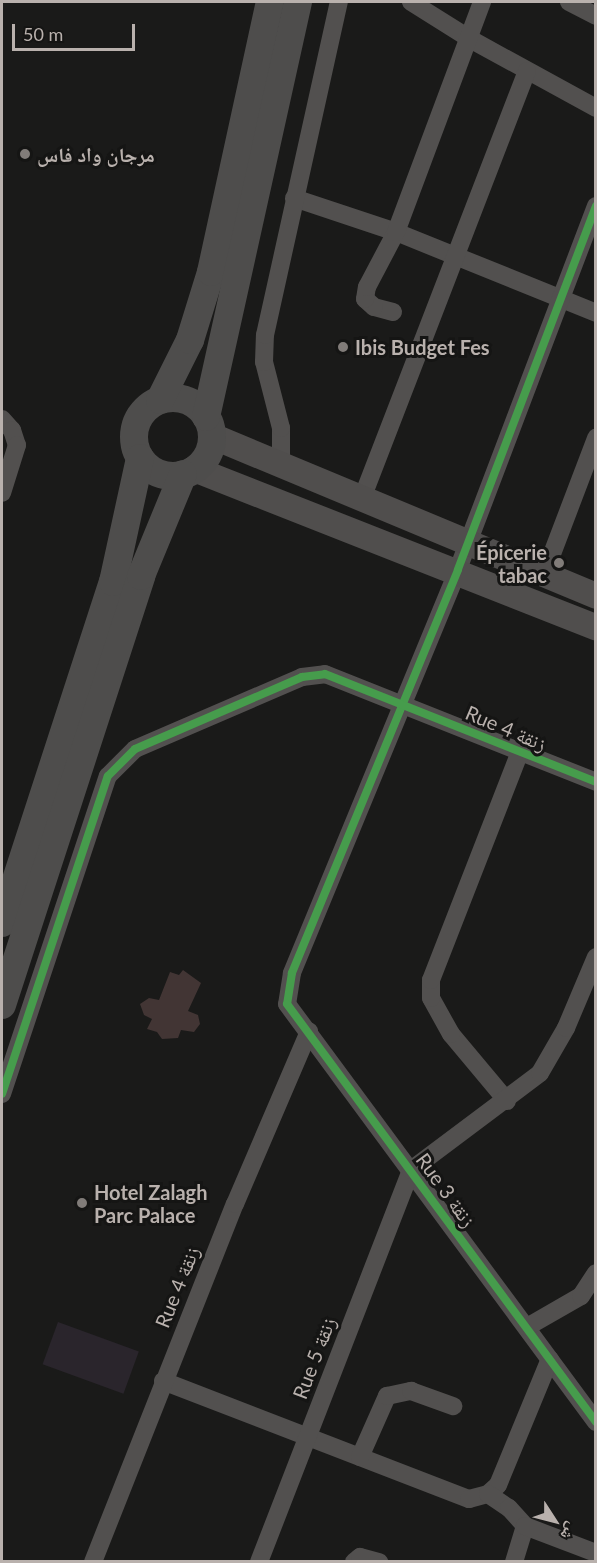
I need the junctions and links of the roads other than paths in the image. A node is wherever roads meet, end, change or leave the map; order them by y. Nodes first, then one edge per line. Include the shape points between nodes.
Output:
1 (270, 2) edge
2 (298, 2) edge
3 (339, 2) edge
4 (411, 2) edge
5 (482, 2) edge
6 (572, 2) edge
7 (596, 16) edge
8 (470, 39) junction
9 (527, 71) junction
10 (596, 108) edge
11 (294, 198) junction
12 (596, 206) edge
13 (396, 232) junction
14 (458, 257) junction
15 (560, 298) junction
16 (393, 312) dead end
17 (596, 313) edge
18 (160, 400) junction
19 (2, 419) edge
20 (209, 427) junction
21 (596, 438) edge
22 (2, 447) edge
23 (140, 458) junction
24 (11, 464) junction
25 (281, 467) junction
26 (189, 472) junction
27 (2, 493) edge
28 (360, 501) junction
29 (467, 544) junction
30 (458, 570) junction
31 (544, 575) junction
32 (596, 596) edge
33 (596, 627) edge
34 (404, 703) junction
35 (520, 753) junction
36 (596, 782) edge
37 (2, 923) edge
38 (596, 957) edge
39 (2, 1005) edge
40 (309, 1031) junction
41 (2, 1094) edge
42 (507, 1101) junction
43 (411, 1170) junction
44 (596, 1273) edge
45 (527, 1327) junction
46 (550, 1359) junction
47 (163, 1381) junction
48 (453, 1406) dead end
49 (596, 1422) edge
50 (308, 1436) junction
51 (360, 1457) junction
52 (488, 1494) junction
53 (525, 1526) junction
54 (596, 1553) edge
55 (93, 1562) edge
56 (259, 1562) edge
57 (354, 1562) edge
58 (379, 1562) edge
59 (514, 1562) edge

1 - 18 main road via 211,272 189,340
2 - 20 main road
3 - 11 street
4 - 8 street
5 - 8 street
6 - 7 street
8 - 9 street
8 - 13 street
9 - 10 street
9 - 14 street
11 - 13 street
11 - 25 street via 264,351 281,428
12 - 15 street, Rue 3 زنقة
13 - 14 street
13 - 16 street via 367,287 365,299 374,307
14 - 15 street
14 - 28 street
15 - 17 street
15 - 29 street, Rue 3 زنقة
18 - 20 main road via 191,402
18 - 23 main road via 144,411 135,429
19 - 24 street via 15,438
20 - 25 street
20 - 26 main road via 207,455
21 - 31 street
22 - 24 street
23 - 26 main road via 154,471
23 - 37 main road via 113,582
24 - 27 street
25 - 28 street
26 - 30 street
26 - 39 main road via 141,576
28 - 29 street
29 - 30 street, Rue 3 زنقة
29 - 31 street
30 - 33 street
30 - 34 street, Rue 3 زنقة
31 - 32 street
34 - 35 street, Rue 4 زنقة
34 - 40 street, Rue 3 زنقة via 292,973 287,1004
34 - 41 street, Rue 4 زنقة via 325,674 302,677 160,736 119,761 108,776
35 - 36 street, Rue 4 زنقة
35 - 42 street, Rue 4 زنقة via 431,980 431,998 451,1034
38 - 42 street via 555,1052 540,1073
40 - 43 street, Rue 3 زنقة
40 - 47 street, Rue 4 زنقة
42 - 43 street
43 - 45 street, Rue 3 زنقة
43 - 50 street, Rue 5 زنقة
44 - 45 street via 581,1296
45 - 46 street, Rue 3 زنقة
46 - 49 street, Rue 3 زنقة
46 - 52 street via 506,1470
47 - 50 street
47 - 55 street, Rue 4 زنقة
48 - 51 street via 411,1391 396,1391 381,1405
50 - 51 street
50 - 56 street, Rue 5 زنقة
51 - 52 street via 469,1499
52 - 53 street via 509,1508
53 - 54 street
53 - 59 street
57 - 58 street via 360,1557

